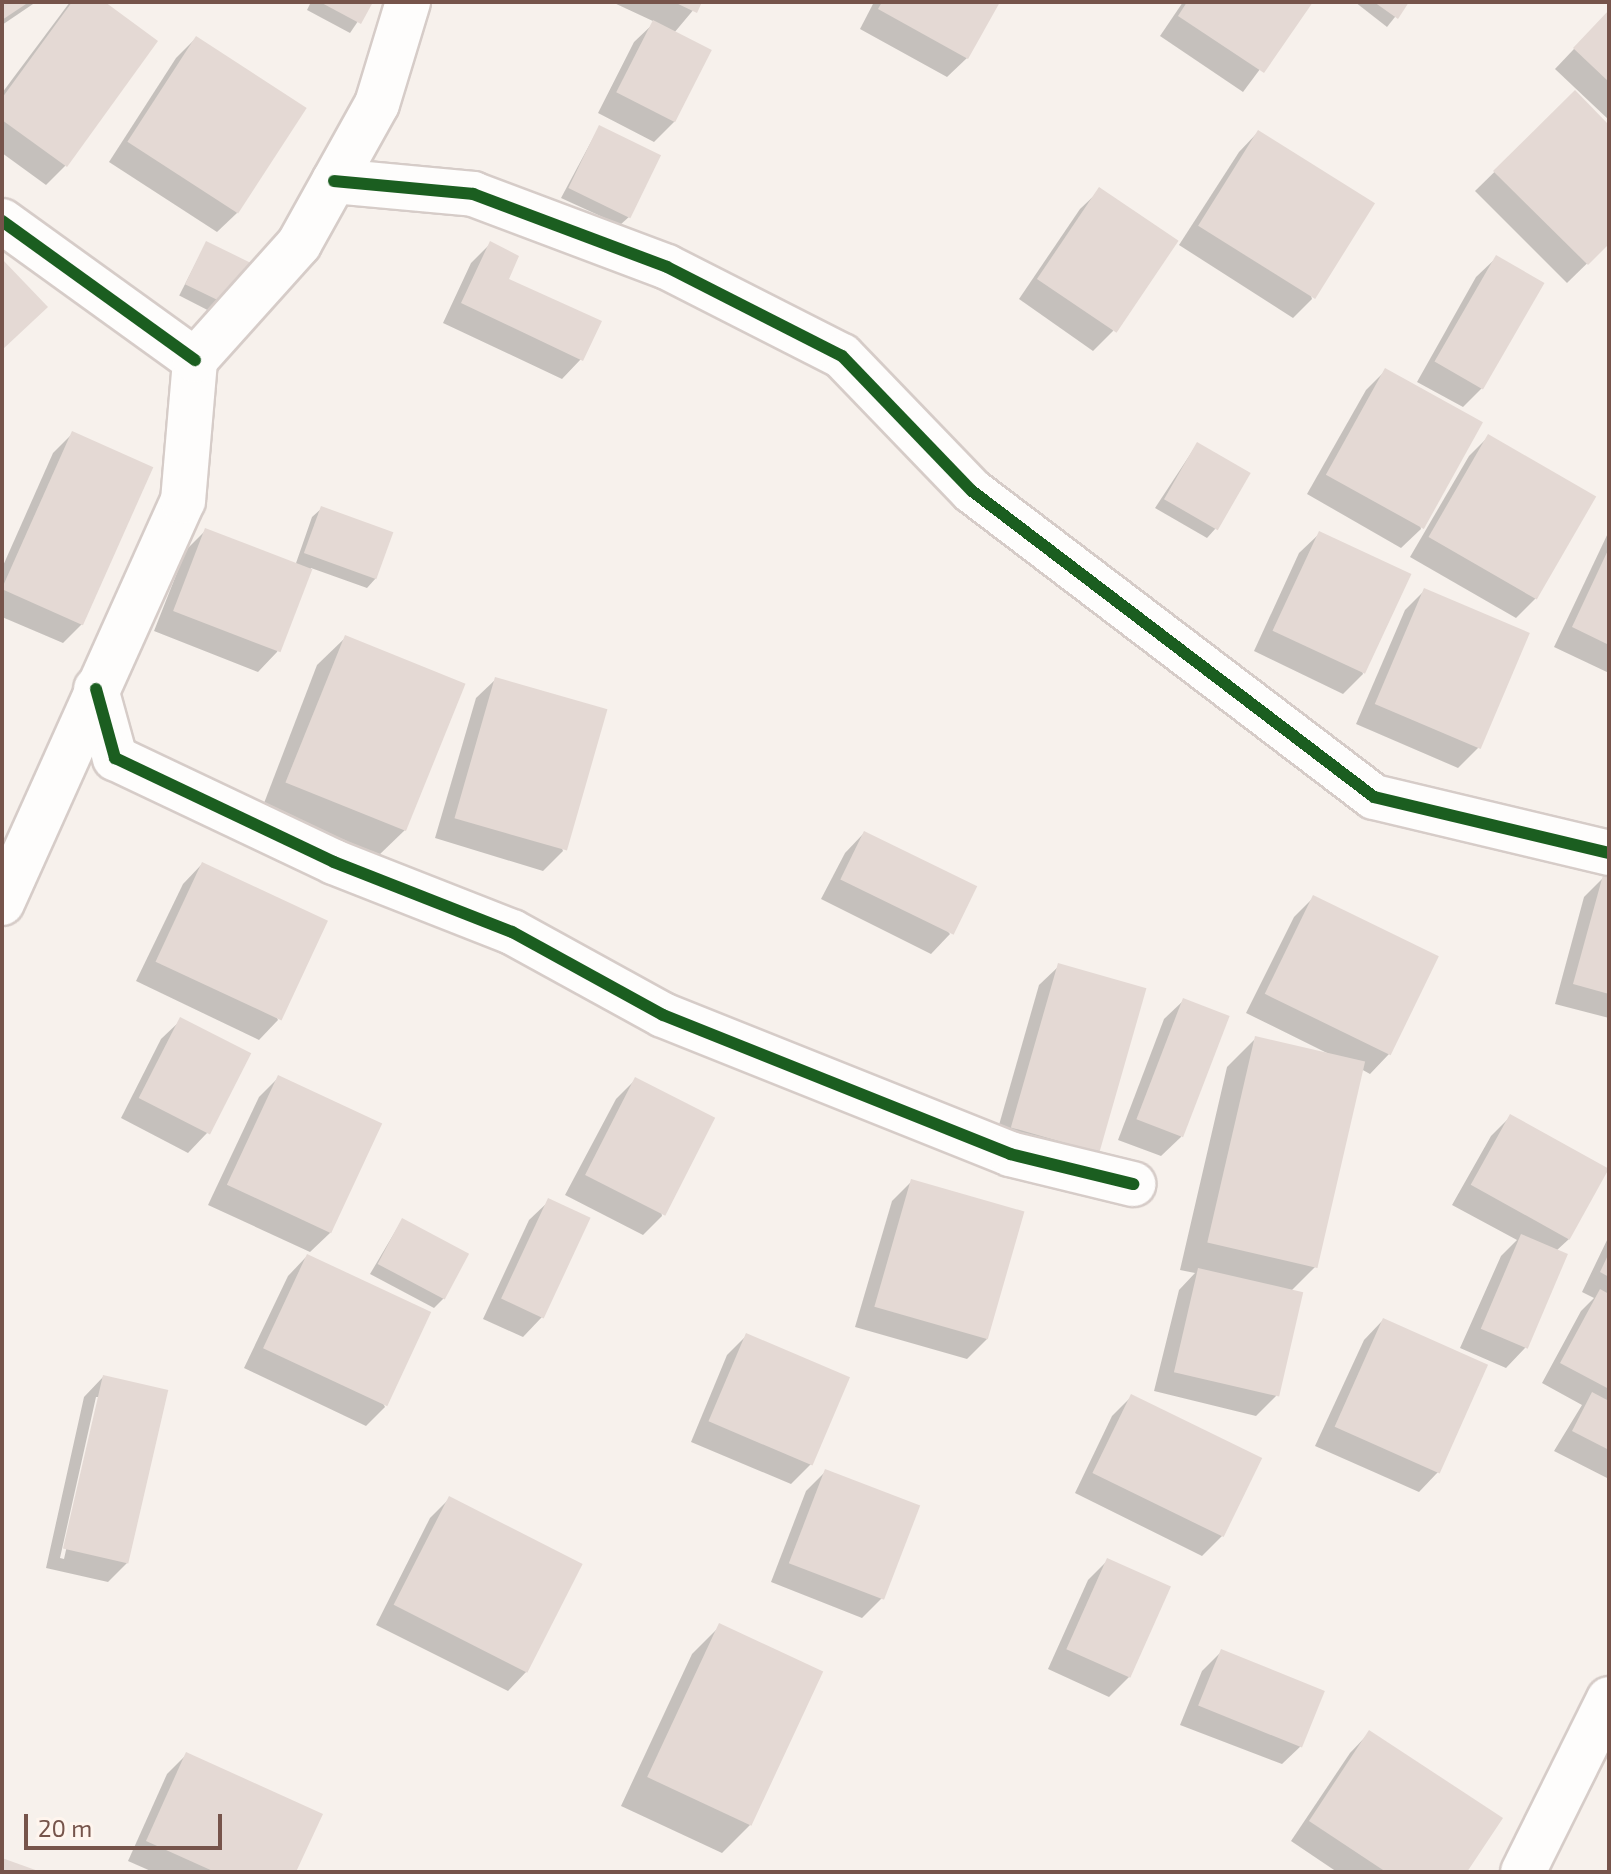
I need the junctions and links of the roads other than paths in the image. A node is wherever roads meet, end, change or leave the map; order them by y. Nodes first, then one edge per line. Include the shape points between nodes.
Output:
1 (408, 2) edge
2 (334, 181) junction
3 (2, 221) edge
4 (195, 360) junction
5 (96, 689) junction
6 (1609, 853) edge
7 (2, 903) edge
8 (1133, 1184) dead end
9 (1609, 1699) edge
10 (1523, 1872) edge

1 - 2 street via 377,104
2 - 4 street via 299,244
2 - 6 street via 473,194 667,267 842,356 972,491 1374,797
3 - 4 street
4 - 5 street via 183,501
5 - 7 street
5 - 8 street via 115,758 334,862 512,932 663,1015 1010,1154
9 - 10 street

